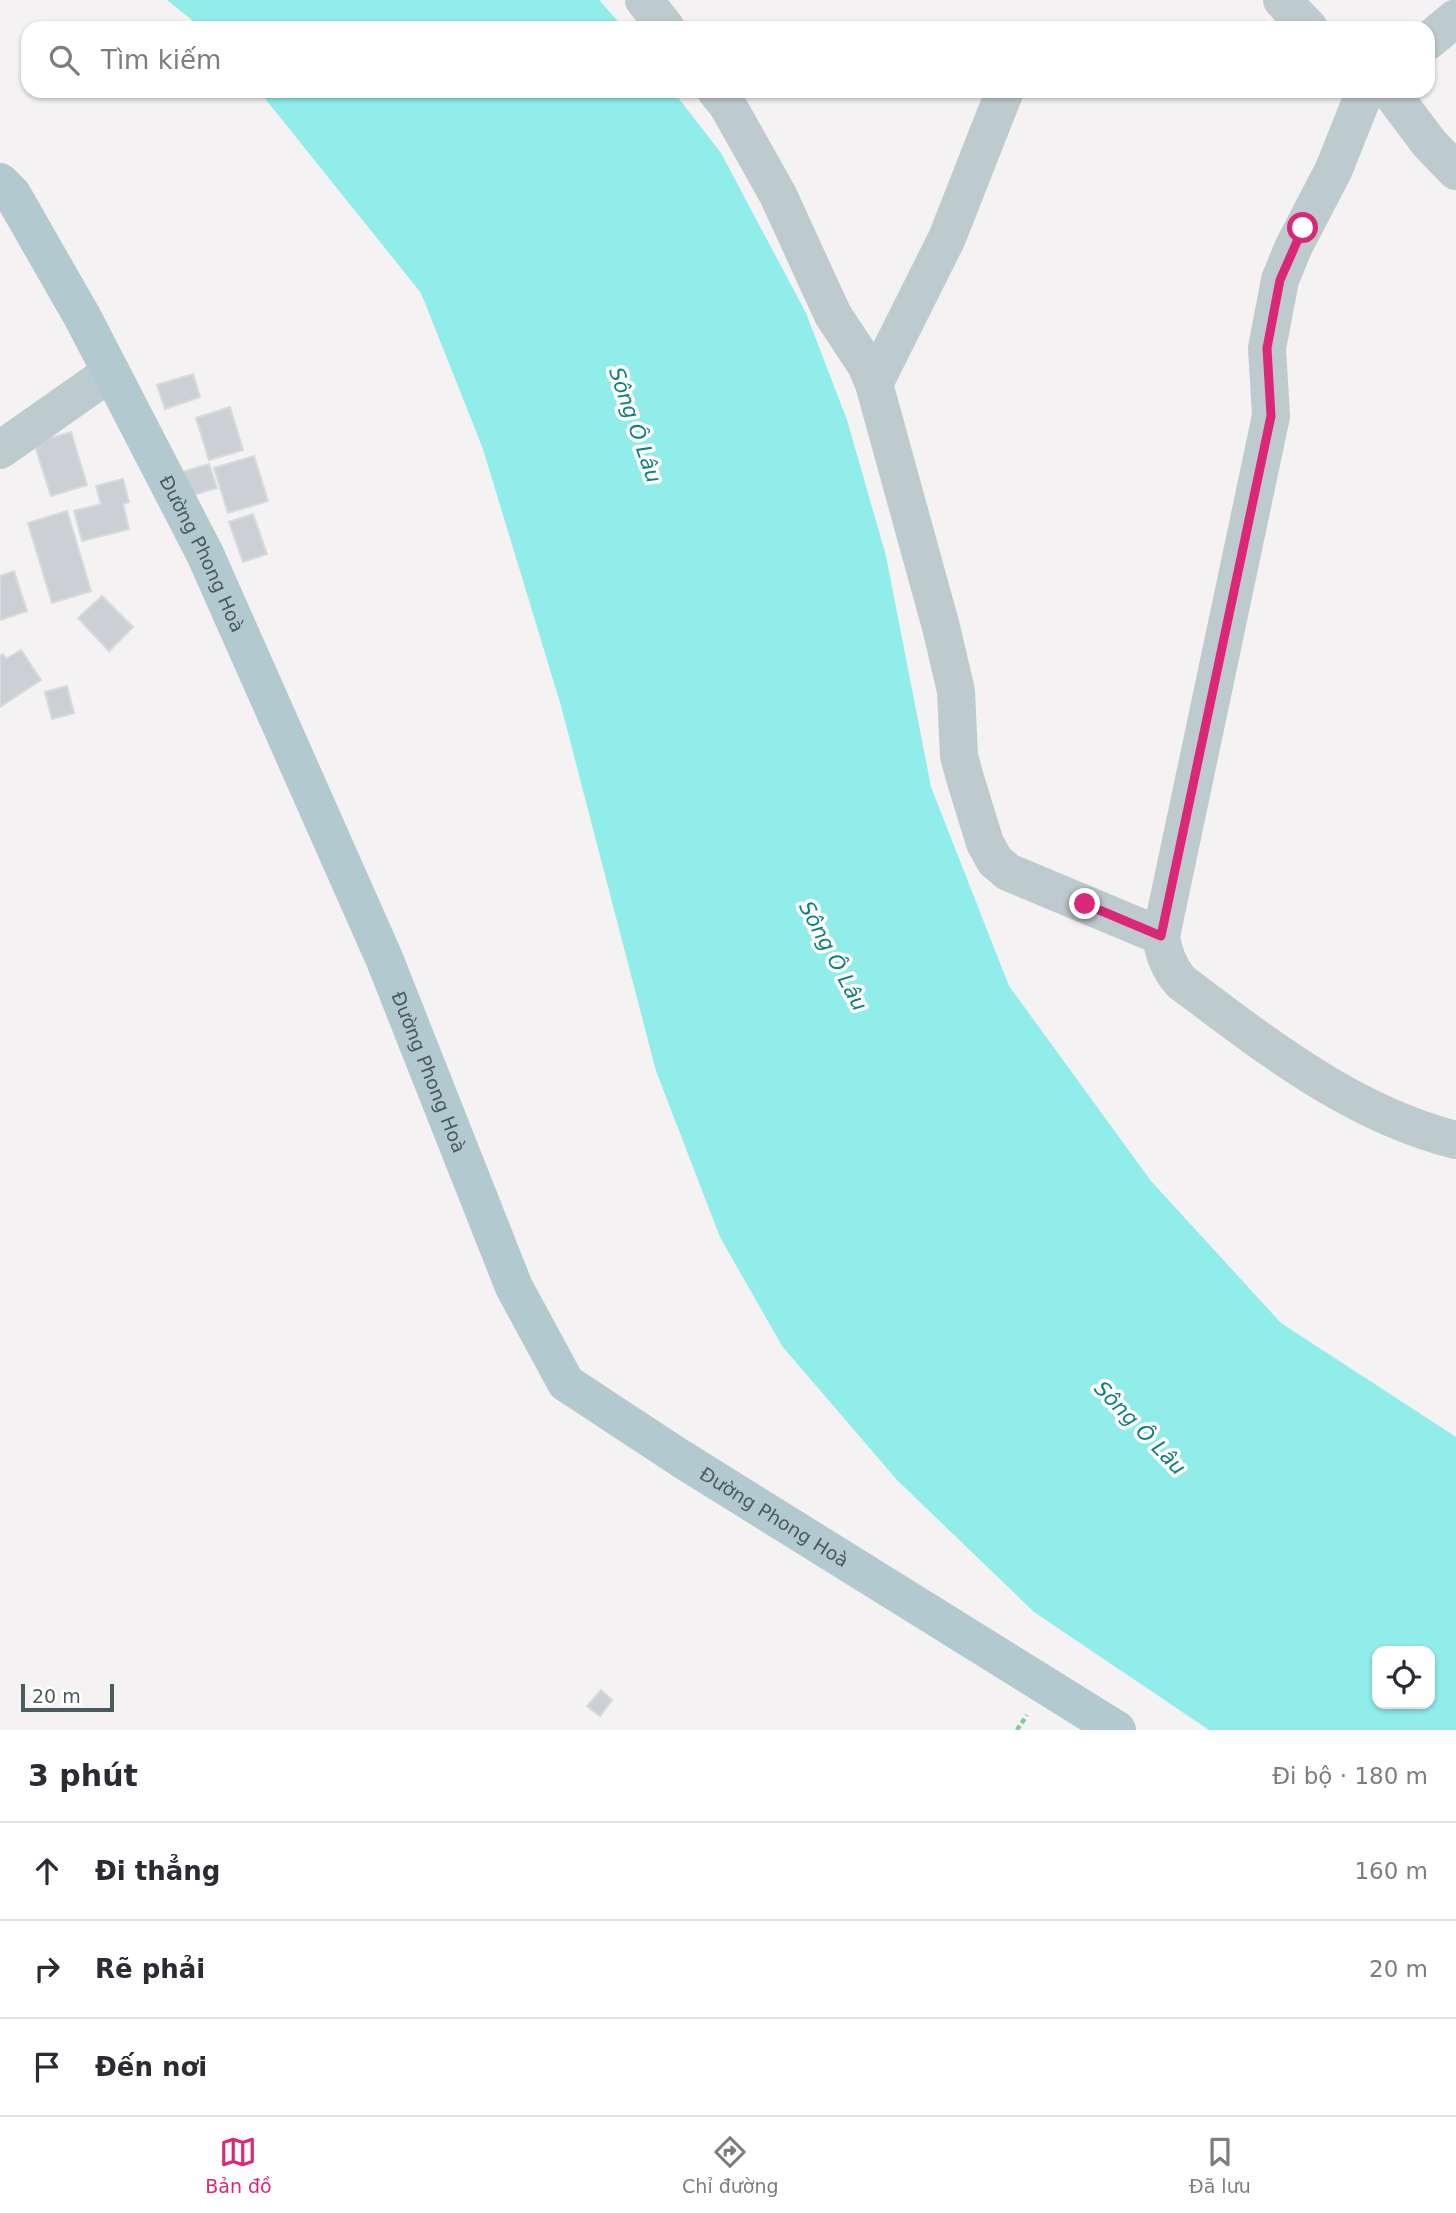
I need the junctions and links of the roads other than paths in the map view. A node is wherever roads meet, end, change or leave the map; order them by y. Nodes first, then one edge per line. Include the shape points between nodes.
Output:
1 (644, 0) edge
2 (1282, 0) edge
3 (1456, 18) edge
4 (660, 21) edge
5 (1302, 21) edge
6 (1435, 35) edge
7 (722, 98) edge
8 (1002, 98) edge
9 (1361, 98) edge
10 (1395, 98) edge
11 (1456, 171) edge
12 (0, 182) edge
13 (111, 372) junction
14 (874, 384) junction
15 (0, 450) edge
16 (1161, 936) junction
17 (1456, 1140) edge
18 (1117, 1730) edge

1 - 4 street
2 - 5 street
3 - 6 street
7 - 14 street via 778,195 833,315
8 - 14 street via 947,238
9 - 16 street via 1334,169 1280,280 1267,348 1271,416
10 - 11 street
12 - 13 main road, Đường Phong Hoà via 12,194
13 - 15 street
13 - 18 main road, Đường Phong Hoà via 205,554 384,958 514,1287 566,1383
14 - 16 street via 956,691 959,756 990,852 1008,872
16 - 17 street via 1170,970 1181,982 1262,1044 1375,1110

